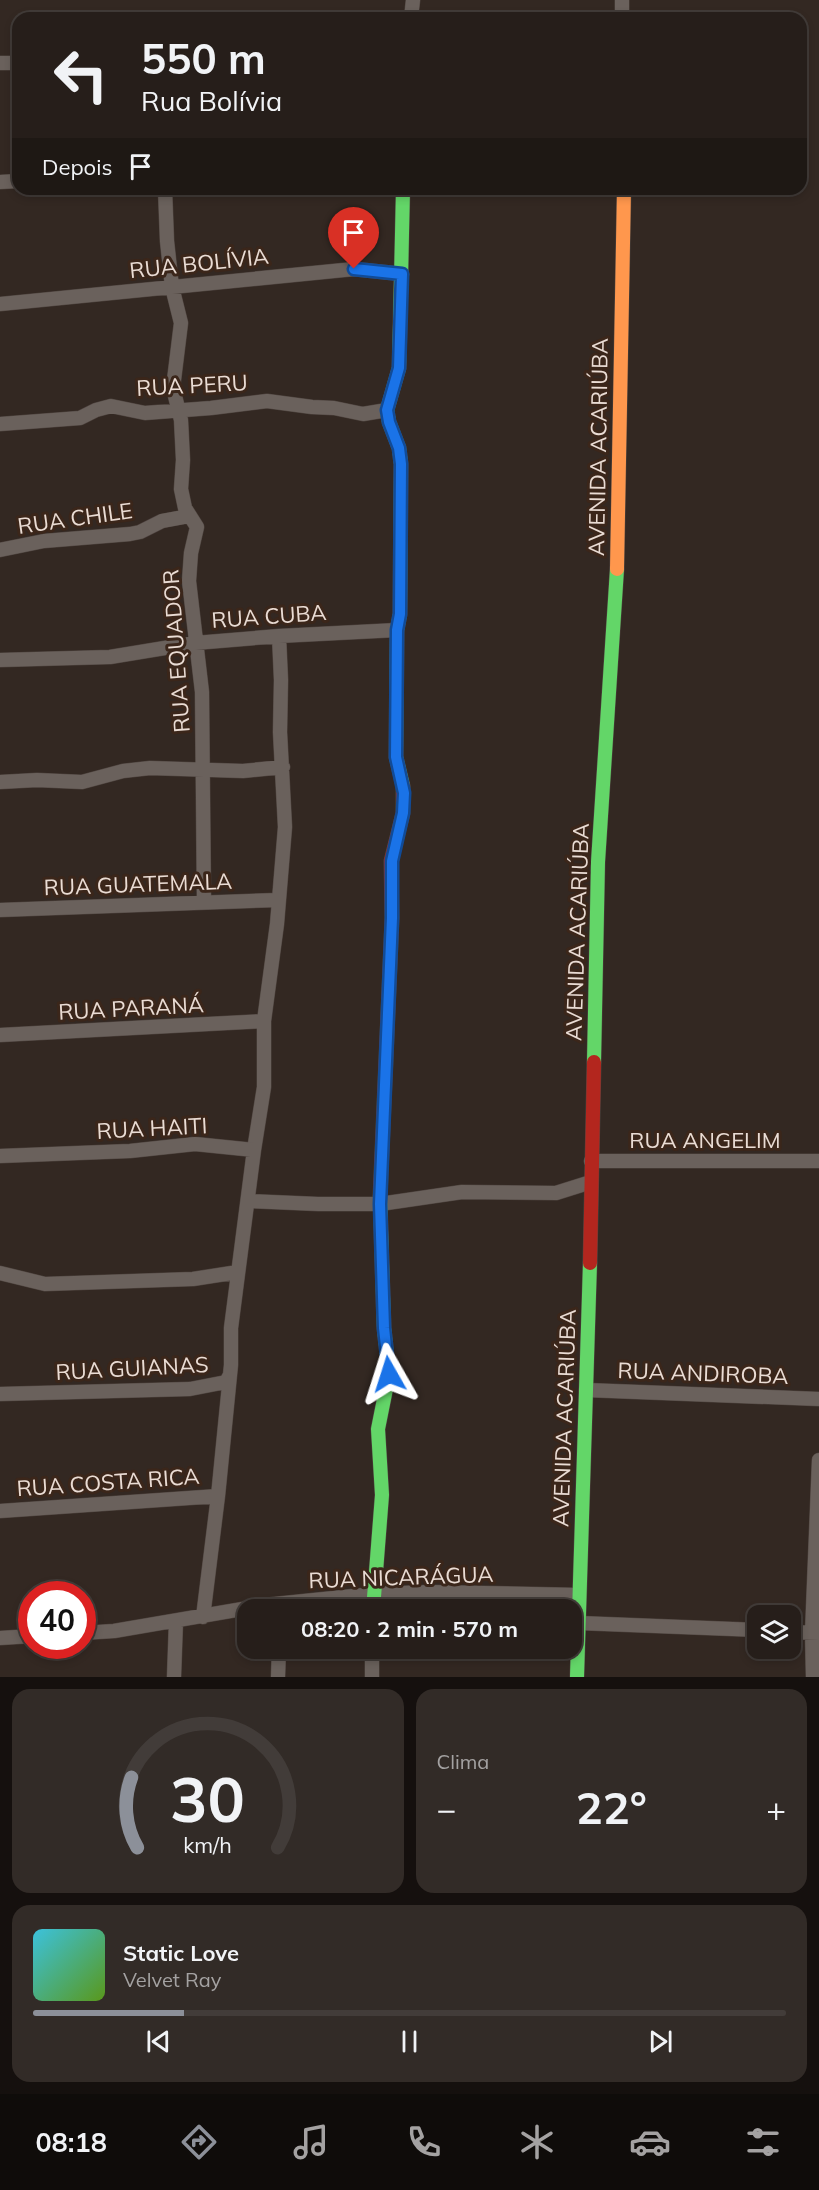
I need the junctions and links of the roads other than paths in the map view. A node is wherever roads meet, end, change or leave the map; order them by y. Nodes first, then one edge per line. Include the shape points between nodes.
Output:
1 (165, 195) edge
2 (404, 195) edge
3 (624, 195) edge
4 (402, 274) junction
5 (172, 287) junction
6 (0, 304) edge
7 (387, 410) junction
8 (178, 411) junction
9 (0, 424) edge
10 (189, 516) junction
11 (0, 550) edge
12 (397, 630) junction
13 (279, 636) junction
14 (195, 643) junction
15 (0, 660) edge
16 (283, 767) junction
17 (204, 771) junction
18 (0, 782) edge
19 (278, 900) junction
20 (204, 903) junction
21 (0, 910) edge
22 (264, 1021) junction
23 (0, 1035) edge
24 (254, 1150) junction
25 (0, 1156) edge
26 (591, 1161) junction
27 (819, 1161) edge
28 (591, 1182) junction
29 (248, 1201) junction
30 (380, 1204) junction
31 (238, 1272) junction
32 (0, 1273) edge
33 (230, 1375) junction
34 (586, 1390) junction
35 (0, 1394) edge
36 (819, 1399) edge
37 (819, 1460) edge
38 (218, 1496) junction
39 (0, 1511) edge
40 (373, 1594) junction
41 (579, 1595) junction
42 (335, 1599) edge
43 (373, 1599) edge
44 (579, 1599) edge
45 (237, 1612) edge
46 (202, 1617) junction
47 (176, 1621) junction
48 (582, 1623) edge
49 (747, 1630) edge
50 (96, 1632) edge
51 (801, 1632) edge
52 (816, 1633) edge
53 (18, 1637) edge
54 (0, 1638) edge
55 (279, 1659) edge
56 (372, 1659) edge
57 (578, 1659) edge
58 (174, 1677) edge
59 (278, 1677) edge
60 (372, 1677) edge
61 (577, 1677) edge
62 (813, 1677) edge

1 - 5 street, RUA EQUADOR
2 - 4 street
3 - 26 street, AVENIDA ACARIÚBA via 619,541 598,862
4 - 5 street, RUA BOLÍVIA via 354,269
4 - 7 street via 399,368
5 - 6 street, RUA BOLÍVIA
5 - 8 street, RUA EQUADOR via 181,323 173,380
7 - 8 street, RUA PERU via 363,414 267,401
7 - 12 street via 401,464
8 - 9 street, RUA PERU via 145,413 111,406 80,418
8 - 10 street, RUA EQUADOR via 183,459 181,489
10 - 11 street, RUA CHILE via 162,521 130,534
10 - 14 street, RUA EQUADOR via 197,527 189,581
12 - 13 street, RUA CUBA
12 - 30 street via 396,757 404,803 392,861
13 - 14 street, RUA CUBA
13 - 16 street
14 - 15 street, RUA CUBA via 110,657
14 - 17 street, RUA EQUADOR via 201,682
16 - 17 street
16 - 19 street via 285,827
17 - 18 street via 150,768 82,782
17 - 20 street, RUA EQUADOR
19 - 20 street, RUA GUATEMALA
19 - 22 street
20 - 21 street, RUA GUATEMALA
22 - 23 street, RUA PARANÁ
22 - 24 street via 264,1087
24 - 25 street, RUA HAITI via 195,1144
24 - 29 street
26 - 27 street, RUA ANGELIM
26 - 28 street, AVENIDA ACARIÚBA
28 - 30 street via 556,1193 462,1192
28 - 34 street, AVENIDA ACARIÚBA
29 - 30 street
29 - 31 street, RUA GUIANAS
30 - 40 street via 389,1374 378,1429 382,1495
31 - 32 street via 193,1279 45,1284
31 - 33 street, RUA GUIANAS
33 - 35 street, RUA GUIANAS via 226,1382 190,1389
33 - 38 street
34 - 36 street, RUA ANDIROBA
34 - 41 street, AVENIDA ACARIÚBA
37 - 52 street
38 - 39 street, RUA COSTA RICA
38 - 46 street
40 - 41 street, RUA NICARÁGUA
40 - 42 street, RUA NICARÁGUA
40 - 43 street
41 - 44 street, AVENIDA ACARIÚBA
45 - 46 street, RUA NICARÁGUA
46 - 47 street, RUA NICARÁGUA
47 - 50 street, RUA NICARÁGUA
47 - 58 street
48 - 49 street
51 - 52 street
52 - 62 street
53 - 54 street
55 - 59 street
56 - 60 street
57 - 61 street, AVENIDA ACARIÚBA

